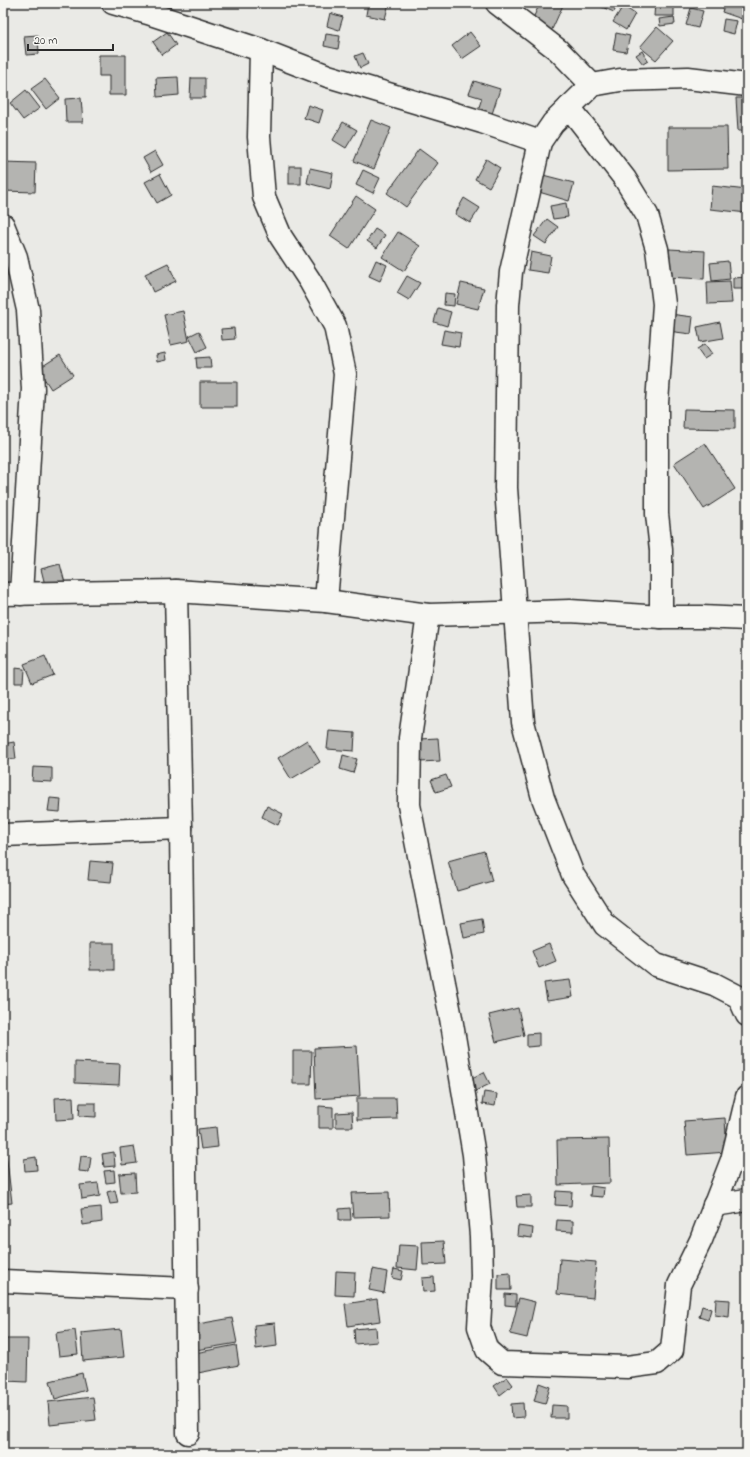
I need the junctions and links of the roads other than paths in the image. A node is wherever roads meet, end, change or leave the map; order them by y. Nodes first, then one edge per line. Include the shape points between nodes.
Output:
1 (113, 3) edge
2 (497, 3) edge
3 (261, 50) junction
4 (592, 85) junction
5 (747, 85) edge
6 (569, 107) junction
7 (540, 142) junction
8 (3, 225) edge
9 (176, 591) junction
10 (12, 594) edge
11 (326, 601) junction
12 (516, 613) junction
13 (428, 615) junction
14 (662, 618) junction
15 (747, 619) edge
16 (181, 828) junction
17 (3, 835) edge
18 (747, 1015) edge
19 (747, 1097) edge
20 (747, 1200) edge
21 (714, 1205) junction
22 (3, 1281) edge
23 (187, 1289) junction
24 (188, 1432) dead end

1 - 3 street
2 - 4 street via 558,50
3 - 7 street via 328,76
3 - 11 street via 259,138 264,197 281,237 335,326 345,374
4 - 5 street via 620,80 688,78
4 - 6 street
6 - 7 street via 553,123
6 - 14 street via 625,179 647,215 657,249 664,304 657,403 657,514 661,550
7 - 12 street via 511,272 508,305 506,488
8 - 10 street via 16,257 28,310 33,389
9 - 10 street
9 - 11 street
9 - 16 street
11 - 13 street
12 - 13 street
12 - 14 street via 570,611
12 - 18 street via 523,722 543,798 573,875 605,925 656,965 714,984 739,997
13 - 21 street via 410,738 409,805 474,1155 481,1236 479,1327 487,1350 502,1363 627,1367 657,1363 672,1350 679,1285 701,1240
14 - 15 street
16 - 17 street
16 - 23 street
19 - 21 street via 732,1160
20 - 21 street
22 - 23 street
23 - 24 street

